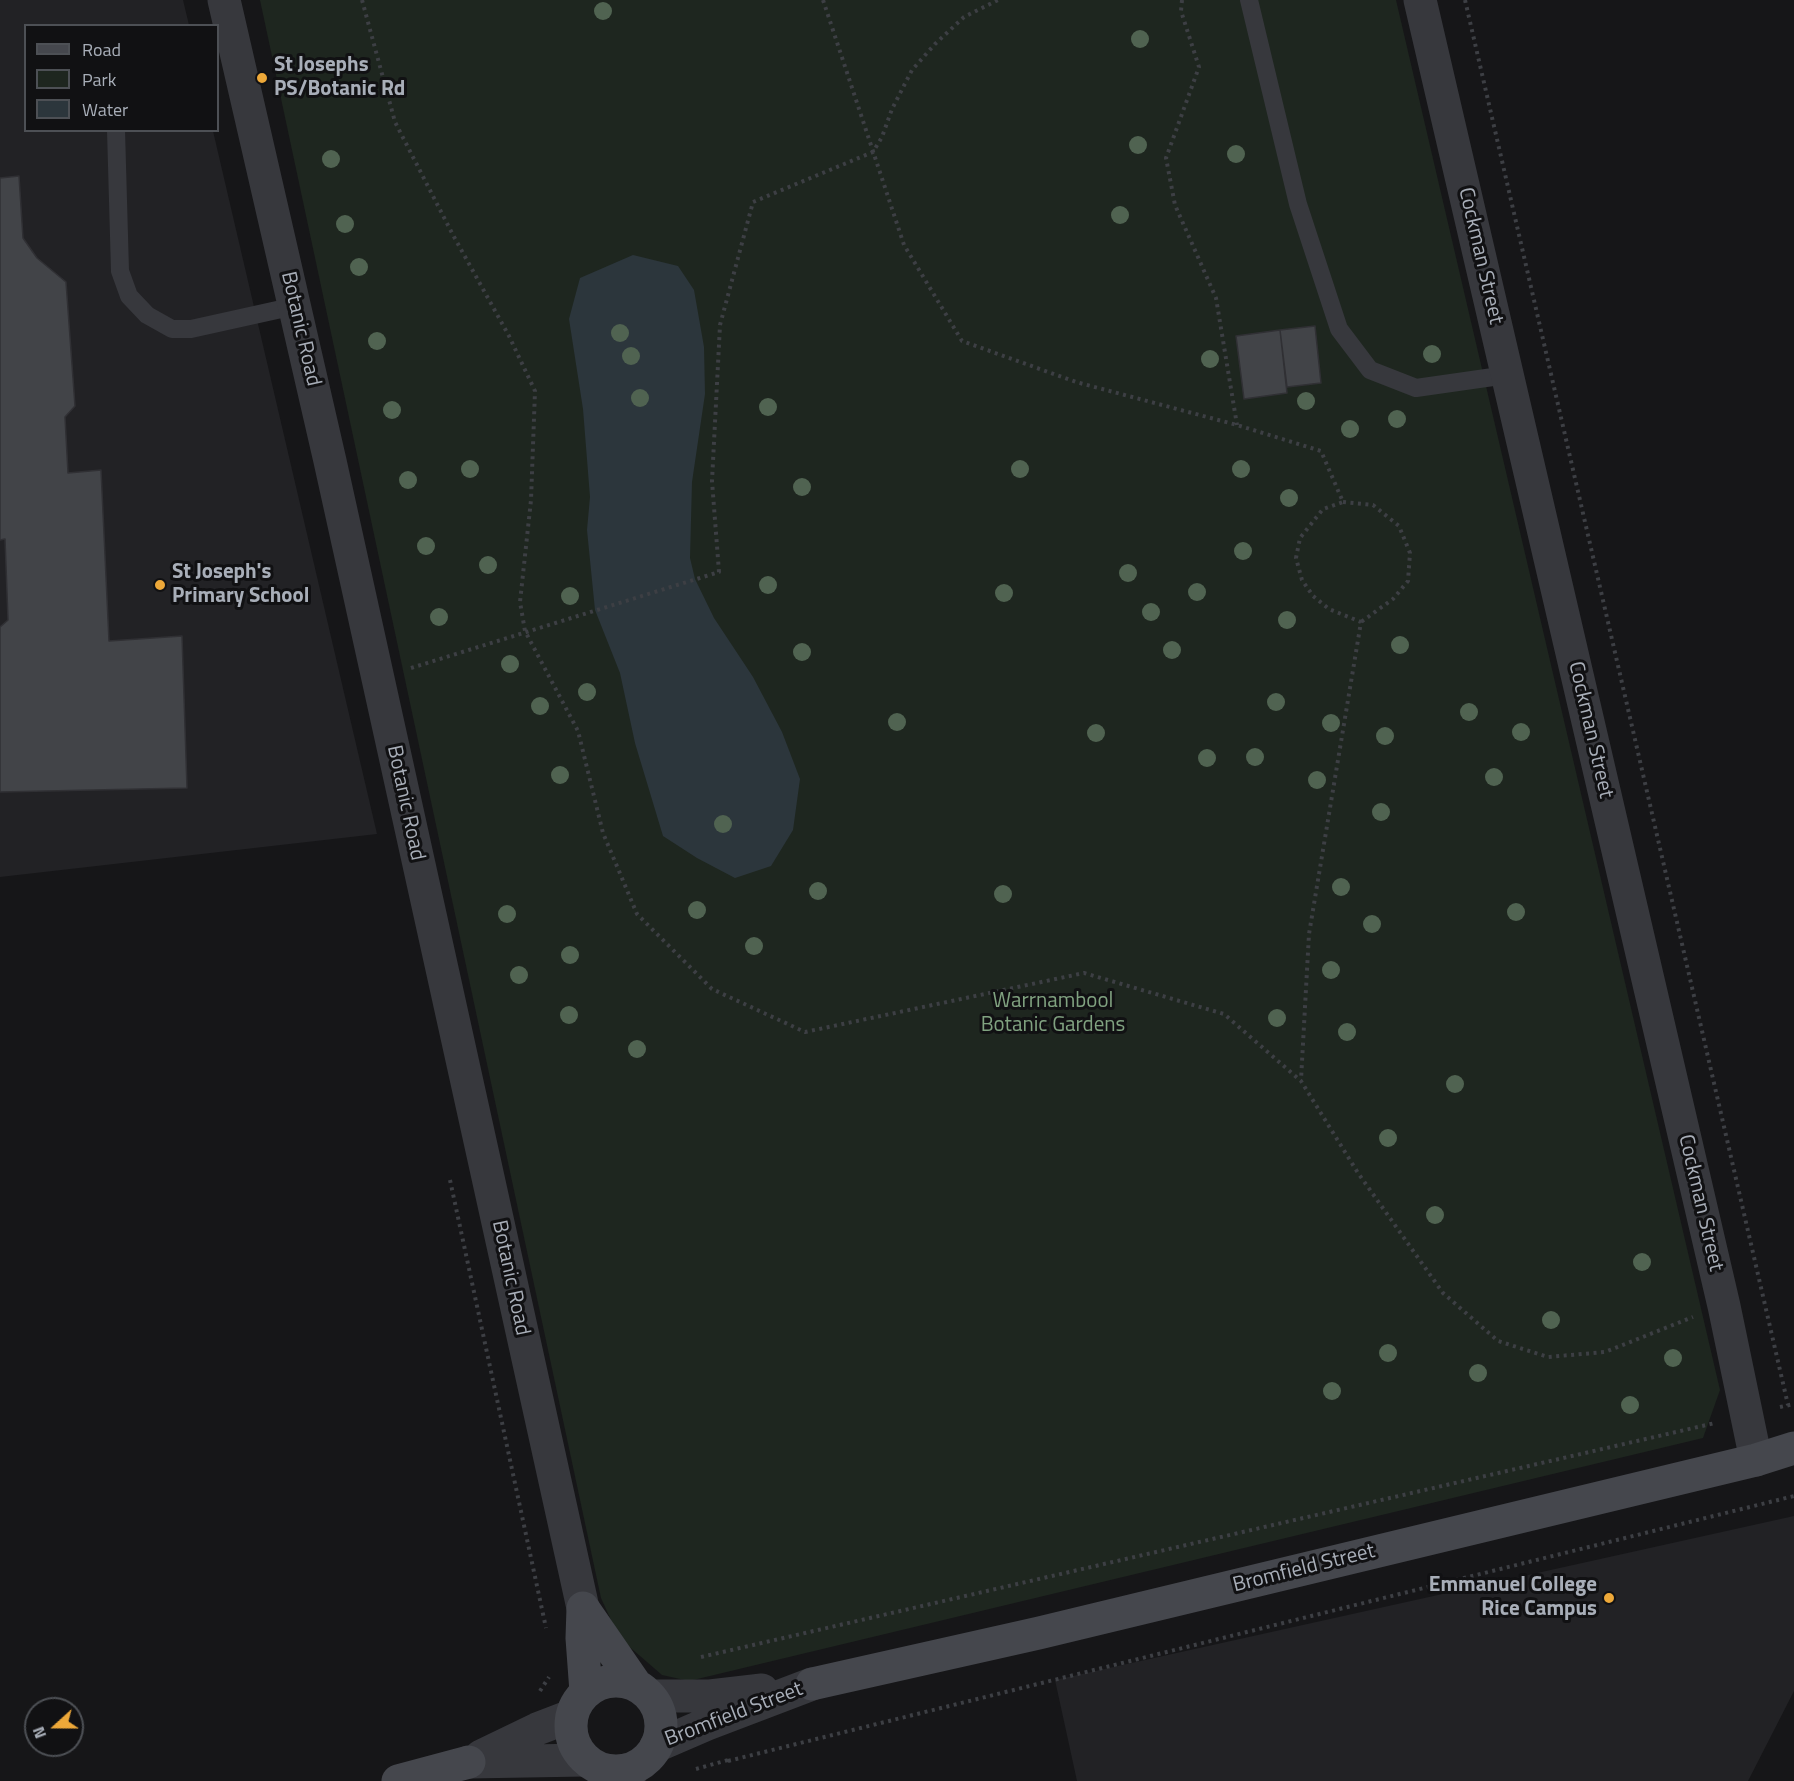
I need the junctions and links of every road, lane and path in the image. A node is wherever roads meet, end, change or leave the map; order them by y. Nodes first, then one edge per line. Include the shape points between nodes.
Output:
1 (362, 0) edge
2 (823, 0) edge
3 (998, 0) edge
4 (1182, 0) edge
5 (1249, 0) edge
6 (1420, 0) edge
7 (1465, 0) edge
8 (220, 13) edge
9 (116, 132) edge
10 (873, 152) junction
11 (295, 306) junction
12 (1507, 375) junction
13 (1238, 425) junction
14 (1343, 502) junction
15 (1361, 622) junction
16 (525, 631) junction
17 (404, 670) dead end
18 (1301, 1080) junction
19 (1702, 1313) dead end
20 (1794, 1404) edge
21 (1788, 1405) junction
22 (1748, 1416) junction
23 (1794, 1448) edge
24 (1756, 1460) junction
25 (1794, 1496) edge
26 (583, 1608) junction
27 (701, 1657) dead end
28 (813, 1684) junction
29 (643, 1691) junction
30 (578, 1704) junction
31 (656, 1746) junction
32 (585, 1760) junction
33 (728, 1761) dead end
34 (469, 1762) junction
35 (627, 1776) edge
36 (398, 1781) edge

1 - 16 path via 395,122 535,391 531,500 520,602
2 - 10 path
3 - 10 path via 964,17 912,70
4 - 13 path via 1180,11 1199,67 1166,158 1175,206 1216,298
5 - 12 lane via 1298,204 1339,329 1370,370 1416,388
6 - 12 street, Cockman Street
7 - 21 path
8 - 11 street, Botanic Road
9 - 11 lane via 120,271 129,296 147,315 172,328 191,329
10 - 13 path via 904,245 962,341 1076,382
10 - 16 path via 753,202 720,325 712,481 719,572
11 - 26 street, Botanic Road
12 - 22 street, Cockman Street
13 - 14 path via 1321,451
14 - 15 path via 1323,509 1300,538 1296,558 1302,580 1312,596 1329,609
14 - 15 path via 1373,505 1399,526 1410,553 1408,581 1393,599
15 - 18 path via 1309,934
16 - 17 path
16 - 18 path via 578,731 603,833 637,914 712,989 805,1032 1084,973 1224,1014
18 - 19 path via 1358,1173 1443,1293 1498,1341 1548,1357 1605,1352
20 - 21 path
21 - 22 path
22 - 24 street, Cockman Street
22 - 27 path
23 - 24 street, Bromfield Street
24 - 28 street, Bromfield Street
25 - 33 path
26 - 29 street, Botanic Road
26 - 30 street, Botanic Road
28 - 29 street, Bromfield Street via 710,1696
28 - 31 street, Bromfield Street
29 - 30 street via 624,1681 610,1680 597,1684
29 - 31 street via 657,1707 661,1719
30 - 32 street via 571,1732
30 - 34 street
31 - 35 street
32 - 34 street
32 - 35 street
34 - 36 street

